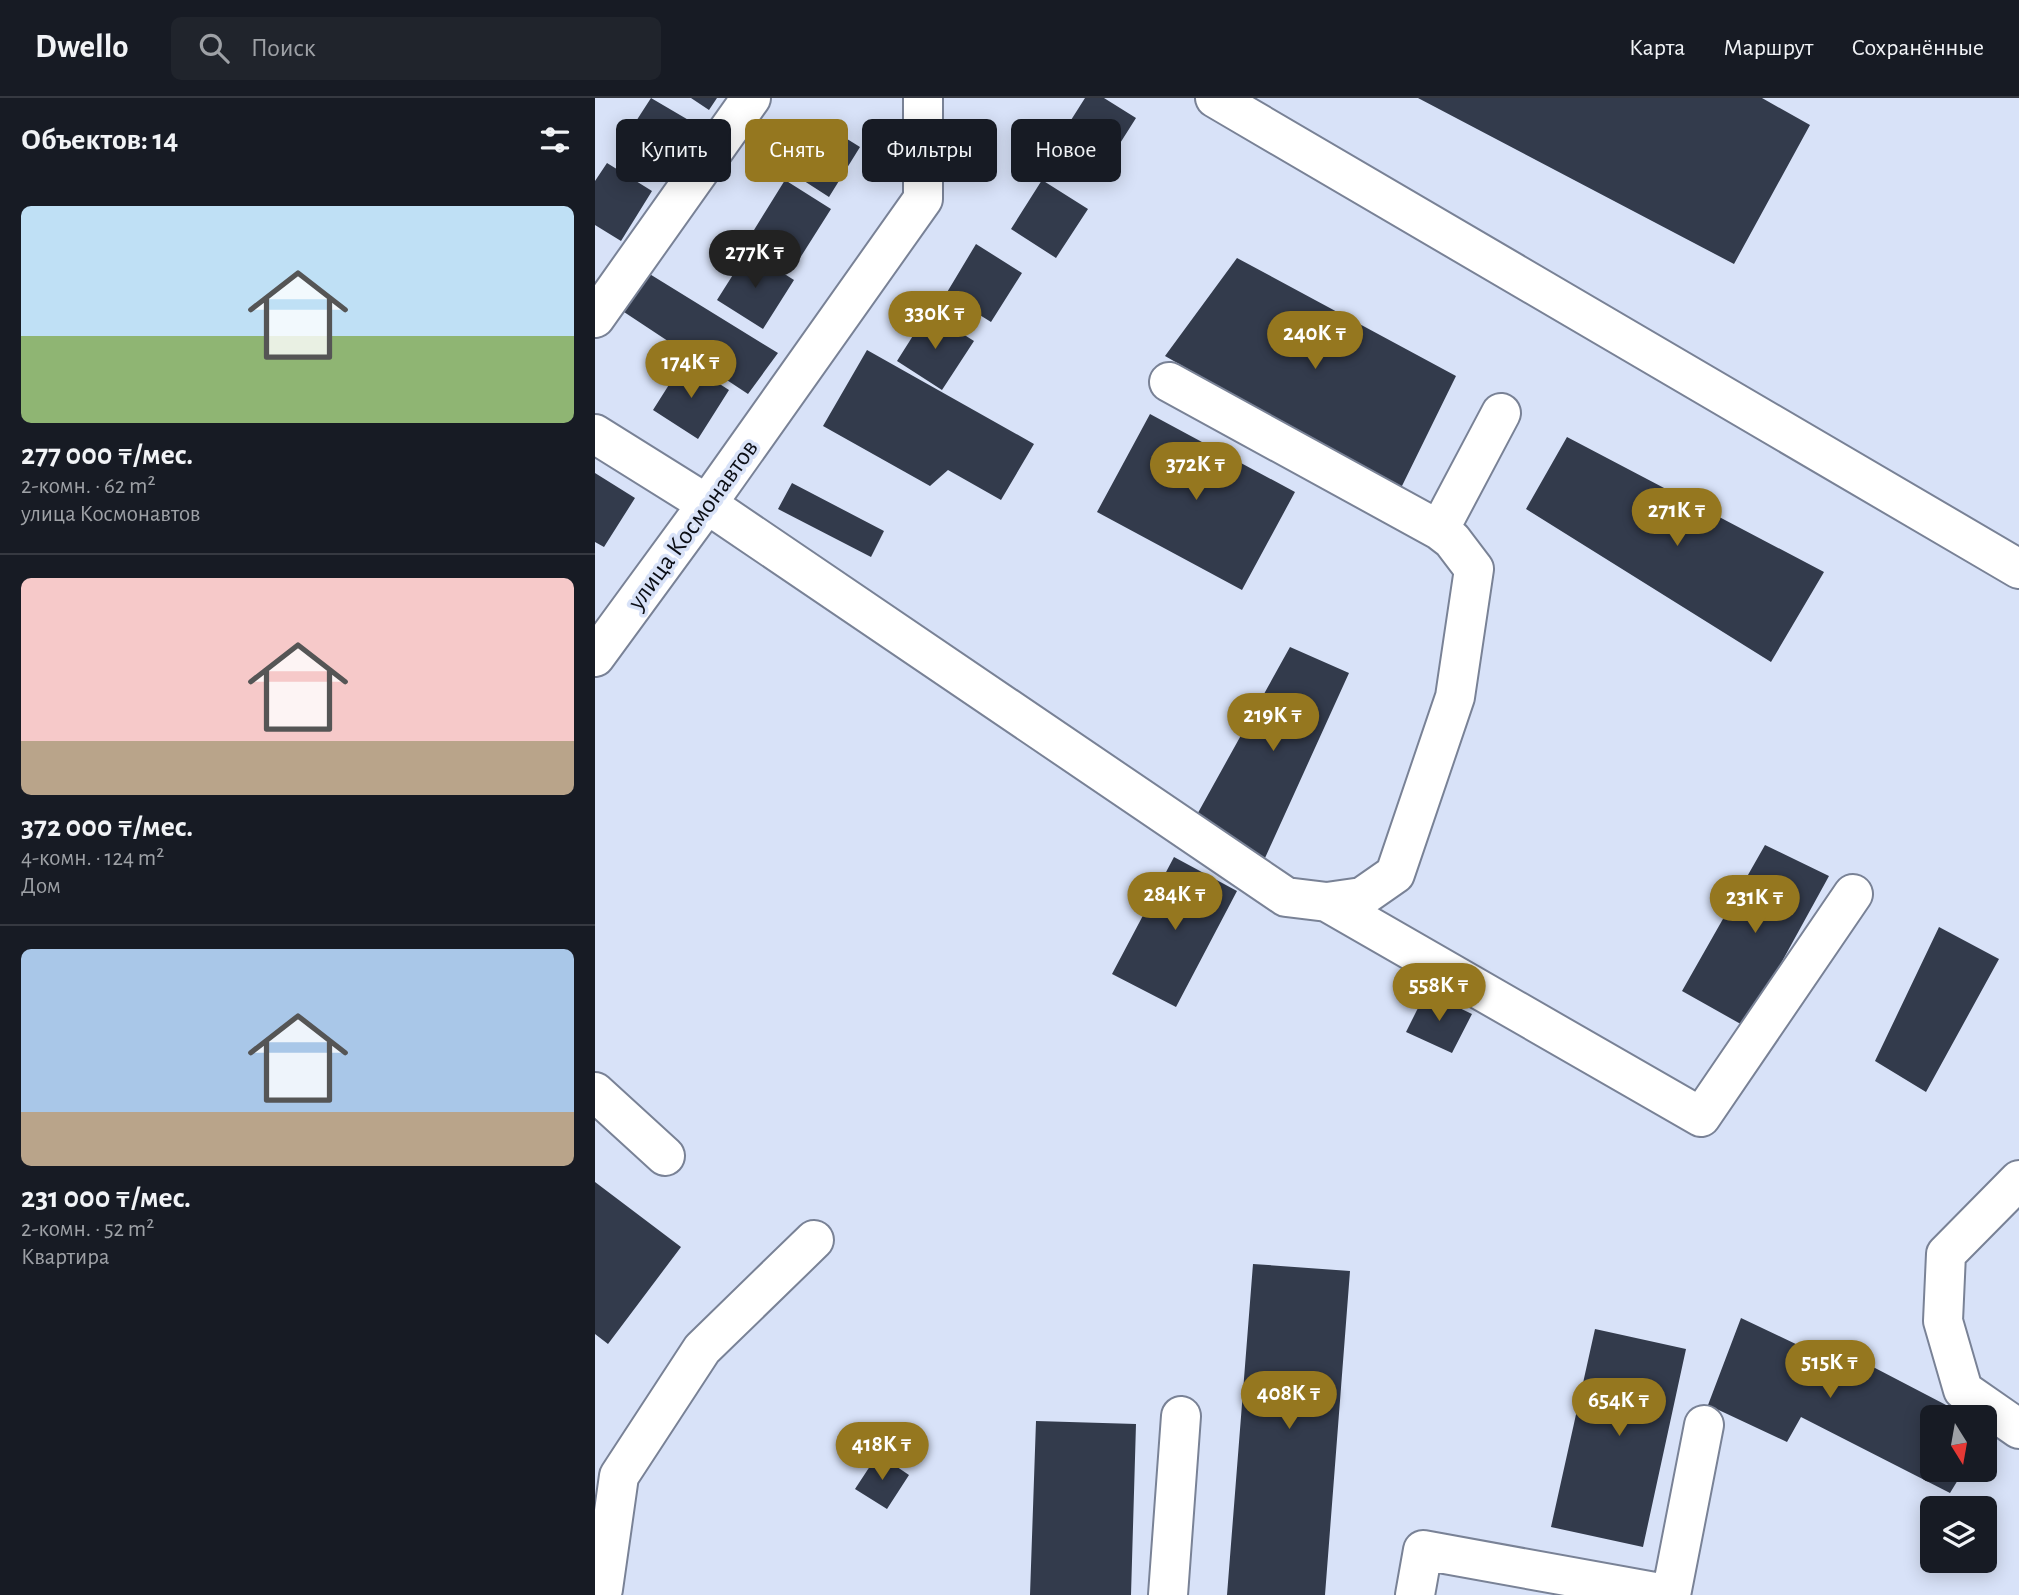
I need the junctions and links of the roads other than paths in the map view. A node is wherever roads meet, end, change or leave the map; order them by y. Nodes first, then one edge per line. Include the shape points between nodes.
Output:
1 (751, 98) edge
2 (923, 98) edge
3 (1215, 98) edge
4 (595, 318) edge
5 (1169, 382) dead end
6 (1501, 413) dead end
7 (595, 434) edge
8 (707, 504) junction
9 (1439, 530) junction
10 (2019, 569) edge
11 (595, 657) edge
12 (1853, 894) dead end
13 (1327, 902) junction
14 (595, 1092) edge
15 (665, 1156) dead end
16 (2019, 1180) edge
17 (814, 1240) dead end
18 (1181, 1416) dead end
19 (1704, 1425) dead end
20 (2019, 1429) edge
21 (599, 1595) edge
22 (1168, 1595) edge
23 (1415, 1595) edge
24 (1671, 1595) edge

1 - 4 street
2 - 8 street, улица Космонавтов via 923,199
3 - 10 street
5 - 9 street
6 - 9 street
7 - 8 street
8 - 11 street, улица Космонавтов
8 - 13 street via 1286,897
9 - 13 street via 1474,569 1455,697 1395,874 1363,897
12 - 13 street via 1701,1117
14 - 15 street
16 - 20 street via 1946,1254 1943,1321 1962,1390
17 - 21 street via 702,1349 619,1476
18 - 22 street
19 - 24 street
23 - 24 street via 1423,1550

